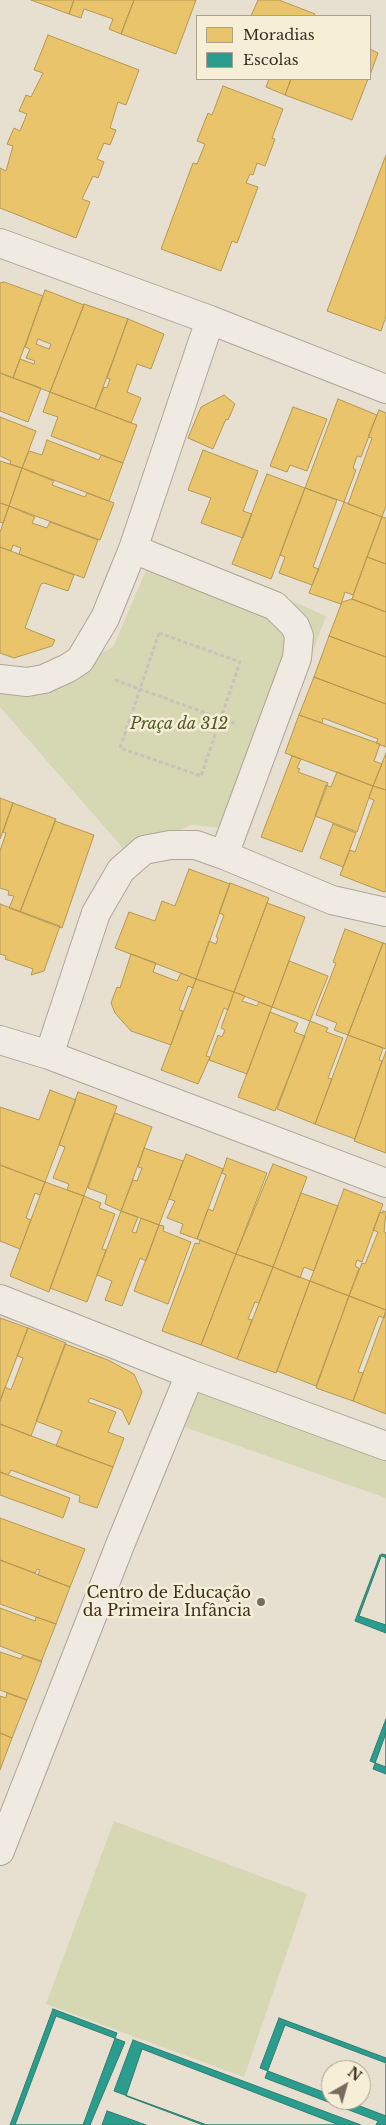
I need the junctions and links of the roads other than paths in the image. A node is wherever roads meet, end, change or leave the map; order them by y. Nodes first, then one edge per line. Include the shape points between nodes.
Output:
1 (0, 243) edge
2 (210, 320) junction
3 (386, 389) edge
4 (134, 549) junction
5 (0, 679) edge
6 (224, 854) junction
7 (386, 912) edge
8 (0, 1040) edge
9 (49, 1055) junction
10 (386, 1183) edge
11 (0, 1299) edge
12 (190, 1374) junction
13 (386, 1446) edge
14 (0, 1851) edge

1 - 2 street
2 - 3 street
2 - 4 street
4 - 5 street via 105,618 80,660 44,679 27,682
4 - 6 street via 275,606 292,622 299,636 297,658
6 - 7 street via 332,900
6 - 9 street via 196,845 154,847 144,850 121,870 96,913
8 - 9 street
9 - 10 street
11 - 12 street
12 - 13 street
12 - 14 street

